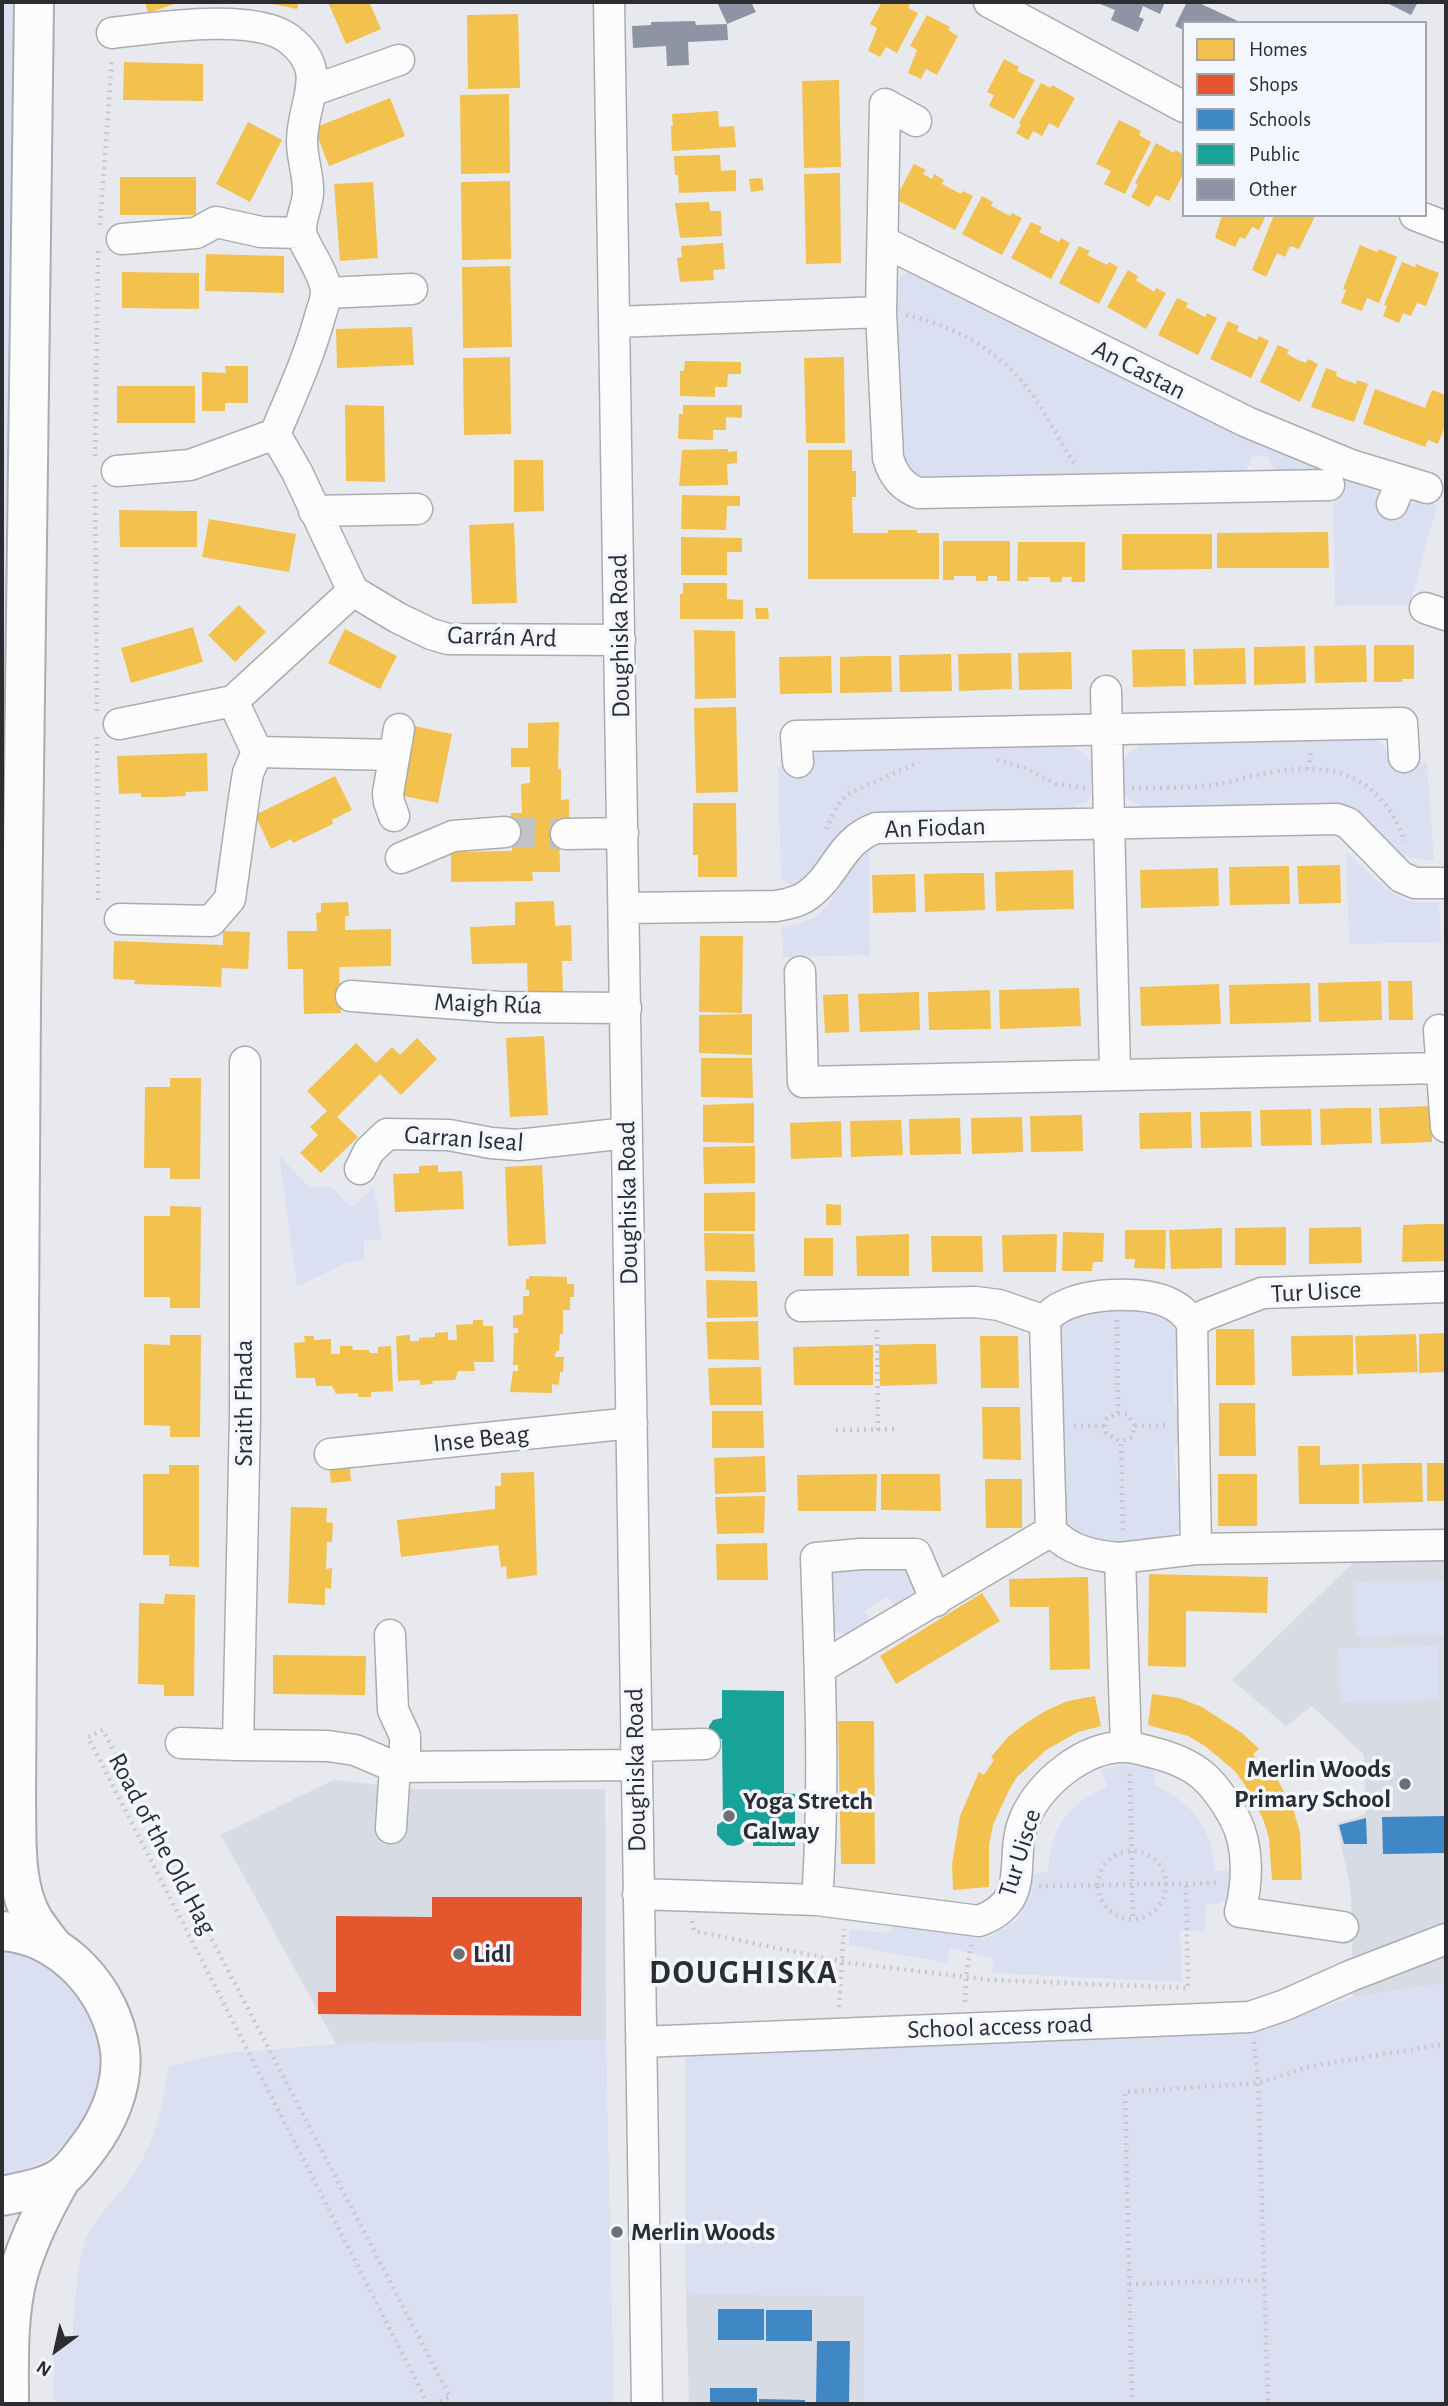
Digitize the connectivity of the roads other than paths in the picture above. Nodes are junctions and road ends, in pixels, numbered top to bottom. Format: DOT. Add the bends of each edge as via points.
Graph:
graph roads {
  1 [pos="34,2"];
  2 [pos="609,2"];
  3 [pos="989,2"];
  4 [pos="214,12"];
  5 [pos="112,33"];
  6 [pos="399,60"];
  7 [pos="311,92"];
  8 [pos="1182,106"];
  9 [pos="916,121"];
  10 [pos="1420,217"];
  11 [pos="1446,227"];
  12 [pos="301,233"];
  13 [pos="122,239"];
  14 [pos="884,242"];
  15 [pos="412,289"];
  16 [pos="326,293"];
  17 [pos="881,312"];
  18 [pos="615,322"];
  19 [pos="275,434"];
  20 [pos="117,471"];
  21 [pos="1329,485"];
  22 [pos="1407,491"];
  23 [pos="417,509"];
  24 [pos="314,511"];
  25 [pos="353,591"];
  26 [pos="620,640"];
  27 [pos="1106,691"];
  28 [pos="233,701"];
  29 [pos="119,724"];
  30 [pos="1108,729"];
  31 [pos="797,749"];
  32 [pos="257,752"];
  33 [pos="1404,757"];
  34 [pos="394,816"];
  35 [pos="1109,824"];
  36 [pos="505,832"];
  37 [pos="623,833"];
  38 [pos="566,834"];
  39 [pos="401,858"];
  40 [pos="1446,883"];
  41 [pos="624,908"];
  42 [pos="120,919"];
  43 [pos="800,972"];
  44 [pos="351,996"];
  45 [pos="626,1008"];
  46 [pos="1439,1030"];
  47 [pos="245,1062"];
  48 [pos="1441,1068"];
  49 [pos="1115,1074"];
  50 [pos="1446,1126"];
  51 [pos="628,1133"];
  52 [pos="360,1169"];
  53 [pos="1446,1287"];
  54 [pos="802,1306"];
  55 [pos="1045,1321"];
  56 [pos="1192,1323"];
  57 [pos="632,1423"];
  58 [pos="330,1454"];
  59 [pos="1051,1531"];
  60 [pos="1446,1545"];
  61 [pos="1127,1546"];
  62 [pos="1196,1549"];
  63 [pos="936,1601"];
  64 [pos="390,1635"];
  65 [pos="820,1668"];
  66 [pos="181,1743"];
  67 [pos="705,1744"];
  68 [pos="238,1745"];
  69 [pos="1128,1747"];
  70 [pos="636,1756"];
  71 [pos="400,1767"];
  72 [pos="391,1828"];
  73 [pos="638,1894"];
  74 [pos="817,1900"];
  75 [pos="1343,1927"];
  76 [pos="2,1931"];
  77 [pos="1446,1940"];
  78 [pos="54,1948"];
  79 [pos="641,2042"];
  80 [pos="62,2177"];
  81 [pos="2,2196"];
  82 [pos="9,2404"];
  83 [pos="647,2404"];
  1 -- 78 [label="main road" via="16,1800 22,1887 33,1919"];
  2 -- 18 [label="street, Doughiska Road"];
  3 -- 8 [label="street"];
  4 -- 5 [label="street"];
  4 -- 7 [label="street" via="287,37 304,52 312,68"];
  6 -- 7 [label="street"];
  7 -- 12 [label="street" via="301,144 308,194"];
  9 -- 14 [label="street" via="885,104"];
  10 -- 11 [label="street"];
  12 -- 13 [label="street" via="261,232 216,222 196,233"];
  12 -- 16 [label="street"];
  14 -- 17 [label="street"];
  14 -- 22 [label="street, An Castan" via="1247,422"];
  15 -- 16 [label="street"];
  16 -- 19 [label="street" via="310,351"];
  17 -- 18 [label="street"];
  17 -- 21 [label="street" via="888,458 893,472 910,490 1093,489 1259,474"];
  18 -- 26 [label="street, Doughiska Road"];
  19 -- 20 [label="street" via="190,465"];
  19 -- 24 [label="street"];
  23 -- 24 [label="street"];
  24 -- 25 [label="street"];
  25 -- 26 [label="street, Garrán Ard" via="398,618 447,639"];
  25 -- 28 [label="street"];
  26 -- 37 [label="street, Doughiska Road"];
  27 -- 30 [label="street"];
  28 -- 29 [label="street"];
  28 -- 32 [label="street"];
  30 -- 31 [label="street"];
  30 -- 33 [label="street" via="1402,723"];
  30 -- 35 [label="street"];
  32 -- 34 [label="street" via="396,742 388,802"];
  32 -- 42 [label="street" via="248,773 230,899 221,912 211,921"];
  35 -- 40 [label="street, An Fiodan" via="1337,819 1348,823 1401,877 1415,883"];
  35 -- 41 [label="street, An Fiodan" via="876,828 861,834 808,895 793,902"];
  35 -- 49 [label="street"];
  36 -- 39 [label="street" via="453,836"];
  37 -- 38 [label="street"];
  37 -- 41 [label="street, Doughiska Road"];
  41 -- 45 [label="street, Doughiska Road"];
  43 -- 49 [label="street" via="803,1082"];
  44 -- 45 [label="street, Maigh Rúa" via="500,1007"];
  45 -- 51 [label="street, Doughiska Road"];
  46 -- 48 [label="street"];
  47 -- 68 [label="street, Sraith Fhada"];
  48 -- 49 [label="street"];
  48 -- 50 [label="street"];
  51 -- 52 [label="street, Garran Iseal" via="518,1146 449,1135 387,1134 369,1151"];
  51 -- 57 [label="street, Doughiska Road"];
  53 -- 56 [label="street, Tur Uisce" via="1262,1293"];
  54 -- 55 [label="street" via="975,1302"];
  55 -- 56 [label="street" via="1050,1312 1083,1297 1149,1296 1181,1309"];
  55 -- 59 [label="street"];
  56 -- 62 [label="street"];
  57 -- 58 [label="street, Inse Beag"];
  57 -- 70 [label="street, Doughiska Road"];
  59 -- 61 [label="street" via="1062,1542 1099,1556"];
  59 -- 63 [label="street"];
  60 -- 62 [label="street"];
  61 -- 62 [label="street"];
  61 -- 69 [label="street"];
  63 -- 65 [label="street"];
  63 -- 65 [label="street" via="926,1554 817,1558"];
  64 -- 71 [label="street" via="393,1710 405,1736"];
  65 -- 74 [label="street"];
  66 -- 68 [label="street"];
  67 -- 70 [label="street"];
  68 -- 71 [label="street" via="328,1746 355,1750"];
  69 -- 74 [label="street, Tur Uisce" via="1101,1750 1081,1760 1037,1797 1024,1819 1015,1886 1005,1907 994,1915 975,1920"];
  69 -- 75 [label="street, Tur Uisce" via="1175,1758 1219,1791 1244,1836 1240,1912"];
  70 -- 71 [label="street"];
  70 -- 73 [label="street, Doughiska Road"];
  71 -- 72 [label="street"];
  73 -- 74 [label="street, Tur Uisce"];
  73 -- 79 [label="street, Doughiska Road"];
  76 -- 78 [label="main road" via="27,1935"];
  77 -- 79 [label="street, School access road" via="1250,2017"];
  78 -- 80 [label="main road" via="94,1984 111,2016 120,2051 115,2098 108,2116 93,2142"];
  79 -- 83 [label="street, Doughiska Road"];
  80 -- 81 [label="main road"];
  80 -- 82 [label="main road" via="40,2216 17,2276"];
}
